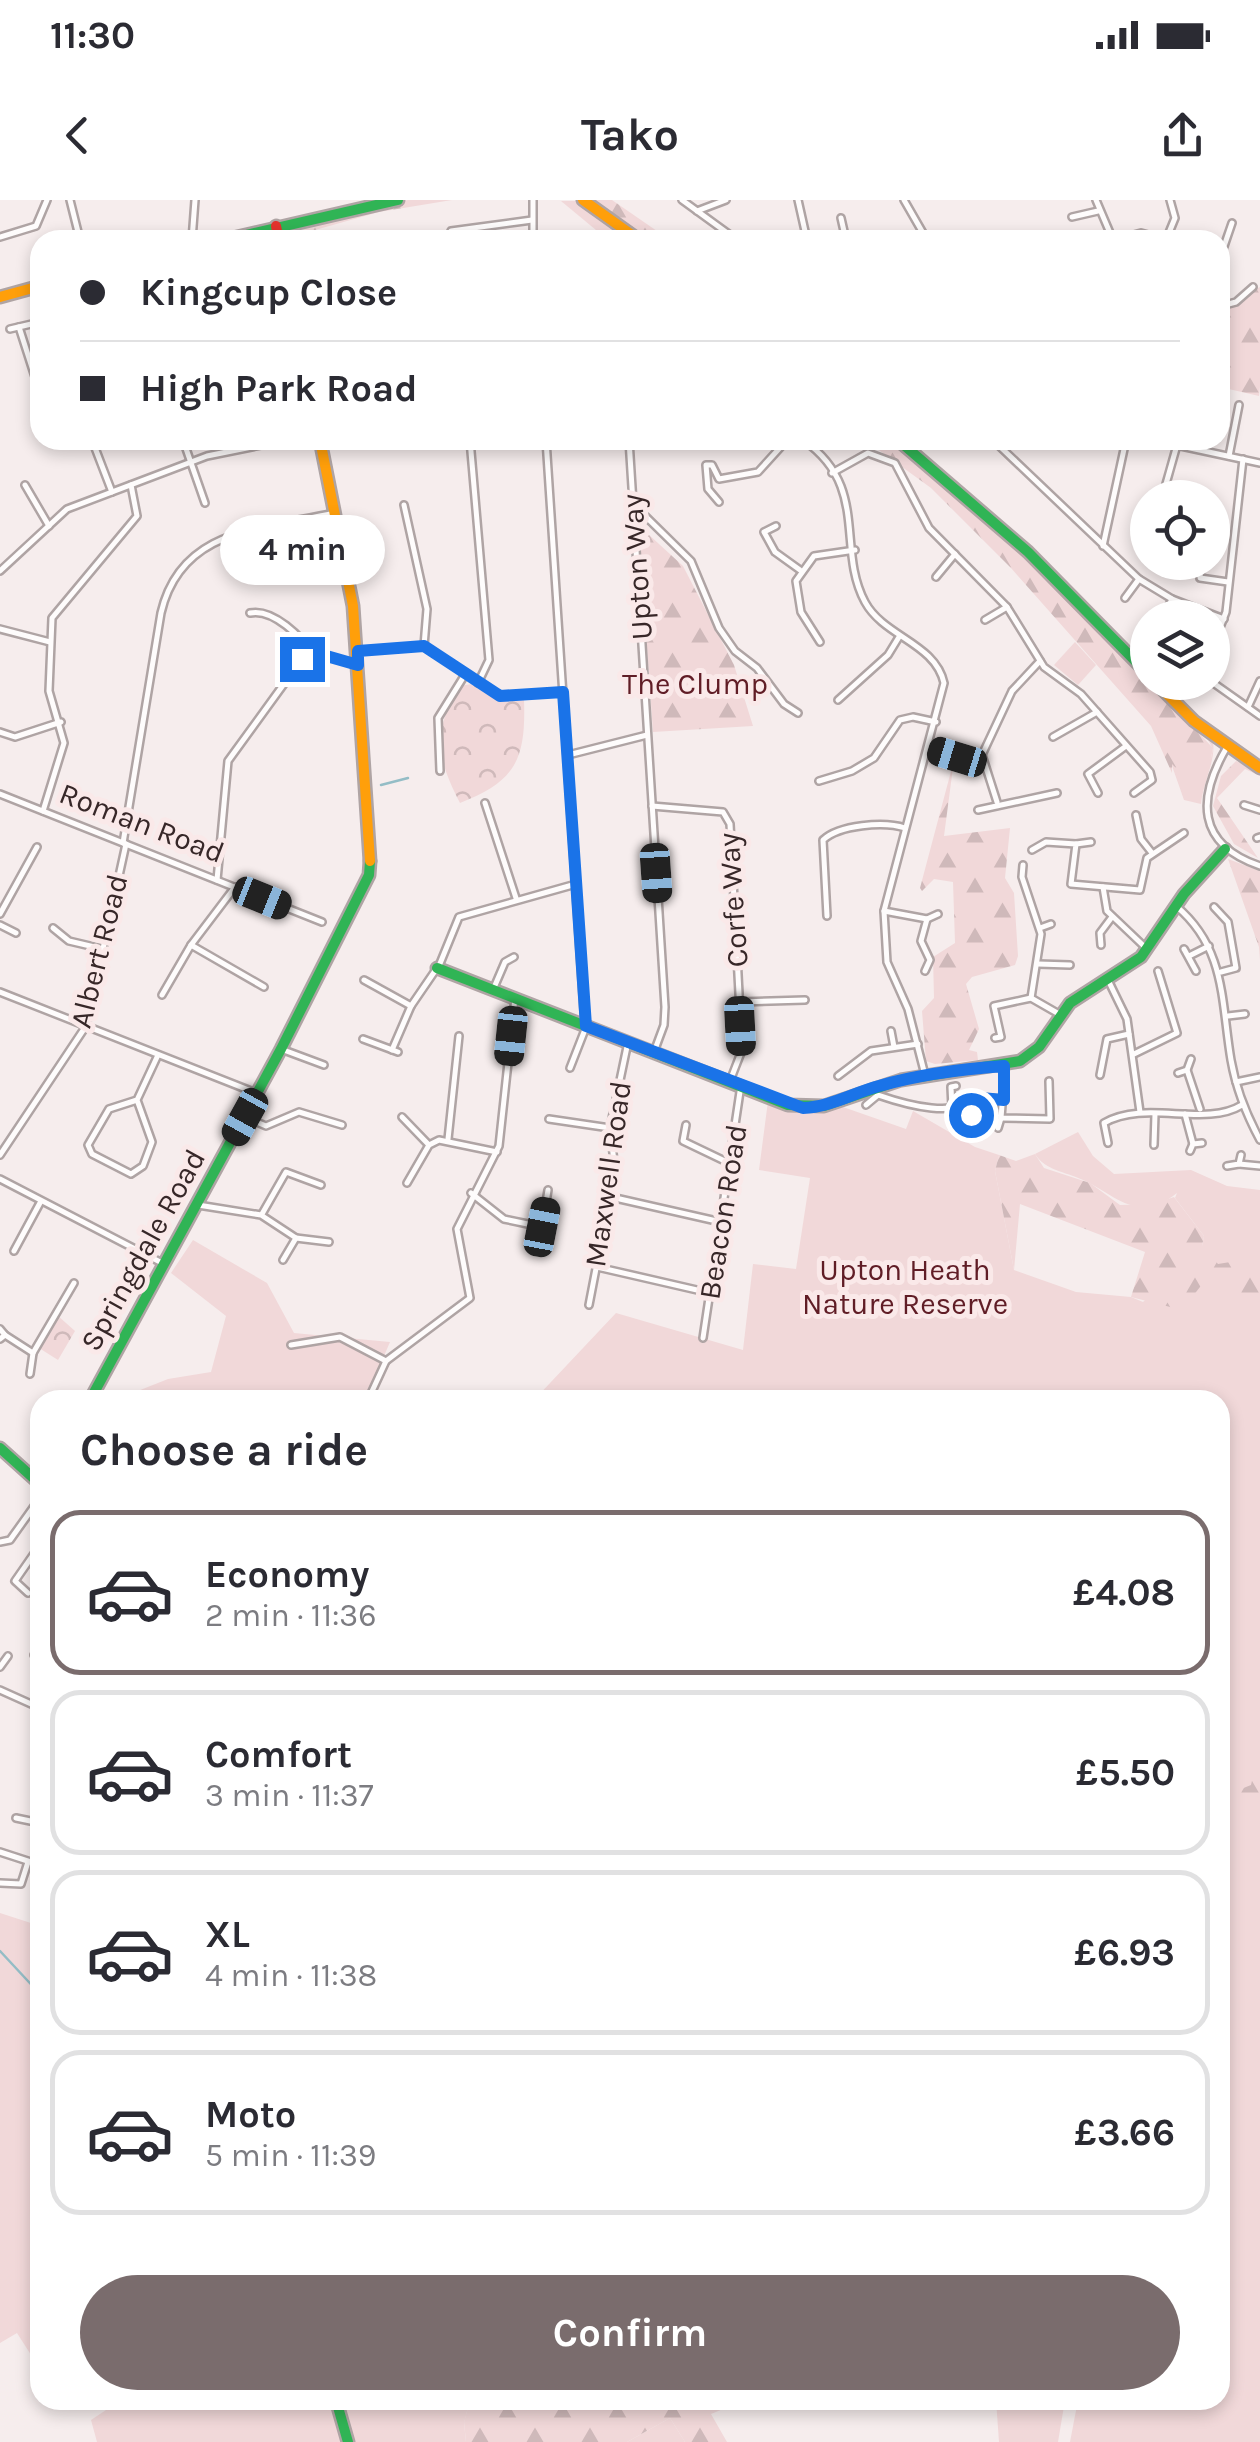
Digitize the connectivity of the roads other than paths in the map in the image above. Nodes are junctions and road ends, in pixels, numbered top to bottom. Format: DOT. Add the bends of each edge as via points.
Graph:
graph roads {
  1 [pos="48,200"];
  2 [pos="70,200"];
  3 [pos="194,200"];
  4 [pos="584,200"];
  5 [pos="682,200"];
  6 [pos="726,200"];
  7 [pos="798,200"];
  8 [pos="904,200"];
  9 [pos="1096,200"];
  10 [pos="1170,200"];
  11 [pos="392,201"];
  12 [pos="533,201"];
  13 [pos="697,211"];
  14 [pos="1098,212"];
  15 [pos="1072,217"];
  16 [pos="840,218"];
  17 [pos="532,220"];
  18 [pos="276,226"];
  19 [pos="1233,228"];
  20 [pos="78,230"];
  21 [pos="192,230"];
  22 [pos="261,230"];
  23 [pos="277,230"];
  24 [pos="457,230"];
  25 [pos="533,230"];
  26 [pos="625,230"];
  27 [pos="723,230"];
  28 [pos="805,230"];
  29 [pos="843,230"];
  30 [pos="921,230"];
  31 [pos="1108,230"];
  32 [pos="1171,230"];
  33 [pos="1230,235"];
  34 [pos="0,237"];
  35 [pos="1243,281"];
  36 [pos="30,289"];
  37 [pos="0,297"];
  38 [pos="1230,303"];
  39 [pos="30,324"];
  40 [pos="19,327"];
  41 [pos="10,330"];
  42 [pos="30,361"];
  43 [pos="1239,405"];
  44 [pos="1230,449"];
  45 [pos="96,450"];
  46 [pos="187,450"];
  47 [pos="237,450"];
  48 [pos="322,450"];
  49 [pos="471,450"];
  50 [pos="547,450"];
  51 [pos="629,450"];
  52 [pos="778,450"];
  53 [pos="811,450"];
  54 [pos="911,450"];
  55 [pos="1003,450"];
  56 [pos="1124,450"];
  57 [pos="1176,450"];
  58 [pos="1201,450"];
  59 [pos="1230,450"];
  60 [pos="1229,456"];
  61 [pos="1242,459"];
  62 [pos="1260,463"];
  63 [pos="193,465"];
  64 [pos="832,472"];
  65 [pos="719,478"];
  66 [pos="1167,480"];
  67 [pos="26,485"];
  68 [pos="130,485"];
  69 [pos="112,492"];
  70 [pos="714,495"];
  71 [pos="719,502"];
  72 [pos="205,503"];
  73 [pos="632,504"];
  74 [pos="404,505"];
  75 [pos="335,513"];
  76 [pos="291,523"];
  77 [pos="649,524"];
  78 [pos="50,526"];
  79 [pos="634,526"];
  80 [pos="776,526"];
  81 [pos="1103,546"];
  82 [pos="854,550"];
  83 [pos="296,551"];
  84 [pos="955,554"];
  85 [pos="800,570"];
  86 [pos="1130,570"];
  87 [pos="0,571"];
  88 [pos="936,577"];
  89 [pos="1139,580"];
  90 [pos="1142,580"];
  91 [pos="1214,580"];
  92 [pos="1228,582"];
  93 [pos="1125,598"];
  94 [pos="1172,599"];
  95 [pos="1226,600"];
  96 [pos="1006,607"];
  97 [pos="250,613"];
  98 [pos="985,620"];
  99 [pos="0,629"];
  100 [pos="899,637"];
  101 [pos="50,642"];
  102 [pos="820,642"];
  103 [pos="424,646"];
  104 [pos="358,651"];
  105 [pos="1130,654"];
  106 [pos="314,656"];
  107 [pos="1040,661"];
  108 [pos="358,665"];
  109 [pos="466,674"];
  110 [pos="1260,680"];
  111 [pos="478,683"];
  112 [pos="563,692"];
  113 [pos="1230,694"];
  114 [pos="1175,700"];
  115 [pos="838,701"];
  116 [pos="1248,707"];
  117 [pos="1097,712"];
  118 [pos="798,713"];
  119 [pos="1260,716"];
  120 [pos="61,722"];
  121 [pos="936,722"];
  122 [pos="0,732"];
  123 [pos="648,735"];
  124 [pos="1052,737"];
  125 [pos="1126,746"];
  126 [pos="1228,747"];
  127 [pos="930,748"];
  128 [pos="982,754"];
  129 [pos="568,755"];
  130 [pos="1260,768"];
  131 [pos="440,771"];
  132 [pos="820,781"];
  133 [pos="1056,793"];
  134 [pos="1098,793"];
  135 [pos="1134,793"];
  136 [pos="0,794"];
  137 [pos="485,802"];
  138 [pos="997,802"];
  139 [pos="1244,805"];
  140 [pos="652,806"];
  141 [pos="978,810"];
  142 [pos="1260,810"];
  143 [pos="43,811"];
  144 [pos="1136,815"];
  145 [pos="1128,826"];
  146 [pos="1138,826"];
  147 [pos="905,828"];
  148 [pos="1184,833"];
  149 [pos="1034,836"];
  150 [pos="1174,841"];
  151 [pos="1091,842"];
  152 [pos="124,844"];
  153 [pos="1076,844"];
  154 [pos="37,847"];
  155 [pos="1179,849"];
  156 [pos="1223,851"];
  157 [pos="1152,854"];
  158 [pos="1260,866"];
  159 [pos="1012,870"];
  160 [pos="217,880"];
  161 [pos="576,884"];
  162 [pos="235,887"];
  163 [pos="1103,888"];
  164 [pos="516,898"];
  165 [pos="1176,906"];
  166 [pos="1214,906"];
  167 [pos="884,912"];
  168 [pos="0,914"];
  169 [pos="938,914"];
  170 [pos="827,916"];
  171 [pos="1112,916"];
  172 [pos="926,919"];
  173 [pos="322,922"];
  174 [pos="1051,924"];
  175 [pos="0,925"];
  176 [pos="53,928"];
  177 [pos="1040,928"];
  178 [pos="16,933"];
  179 [pos="1102,944"];
  180 [pos="191,945"];
  181 [pos="1209,946"];
  182 [pos="103,948"];
  183 [pos="1184,949"];
  184 [pos="1148,950"];
  185 [pos="1189,956"];
  186 [pos="514,957"];
  187 [pos="1038,964"];
  188 [pos="1070,965"];
  189 [pos="438,967"];
  190 [pos="1196,970"];
  191 [pos="925,971"];
  192 [pos="1158,971"];
  193 [pos="1220,972"];
  194 [pos="1172,978"];
  195 [pos="364,980"];
  196 [pos="1108,980"];
  197 [pos="1163,981"];
  198 [pos="264,987"];
  199 [pos="494,990"];
  200 [pos="0,992"];
  201 [pos="162,995"];
  202 [pos="515,998"];
  203 [pos="992,998"];
  204 [pos="1031,998"];
  205 [pos="805,1000"];
  206 [pos="740,1002"];
  207 [pos="412,1006"];
  208 [pos="994,1006"];
  209 [pos="1059,1014"];
  210 [pos="1228,1016"];
  211 [pos="1242,1024"];
  212 [pos="86,1026"];
  213 [pos="586,1027"];
  214 [pos="891,1031"];
  215 [pos="1129,1034"];
  216 [pos="458,1036"];
  217 [pos="1001,1037"];
  218 [pos="363,1039"];
  219 [pos="628,1042"];
  220 [pos="918,1044"];
  221 [pos="894,1047"];
  222 [pos="280,1049"];
  223 [pos="654,1052"];
  224 [pos="1134,1054"];
  225 [pos="158,1055"];
  226 [pos="1191,1058"];
  227 [pos="838,1063"];
  228 [pos="324,1065"];
  229 [pos="1104,1065"];
  230 [pos="1112,1065"];
  231 [pos="1004,1066"];
  232 [pos="570,1068"];
  233 [pos="1187,1070"];
  234 [pos="1178,1073"];
  235 [pos="925,1075"];
  236 [pos="1100,1075"];
  237 [pos="1260,1076"];
  238 [pos="1048,1081"];
  239 [pos="1236,1082"];
  240 [pos="736,1083"];
  241 [pos="956,1086"];
  242 [pos="1061,1090"];
  243 [pos="1050,1091"];
  244 [pos="256,1093"];
  245 [pos="908,1094"];
  246 [pos="137,1100"];
  247 [pos="1004,1100"];
  248 [pos="905,1103"];
  249 [pos="866,1105"];
  250 [pos="972,1106"];
  251 [pos="1242,1106"];
  252 [pos="952,1109"];
  253 [pos="1200,1111"];
  254 [pos="1140,1112"];
  255 [pos="1155,1114"];
  256 [pos="1185,1114"];
  257 [pos="245,1117"];
  258 [pos="402,1117"];
  259 [pos="1001,1118"];
  260 [pos="549,1119"];
  261 [pos="686,1125"];
  262 [pos="342,1126"];
  263 [pos="610,1128"];
  264 [pos="998,1128"];
  265 [pos="971,1131"];
  266 [pos="448,1140"];
  267 [pos="1260,1140"];
  268 [pos="1108,1143"];
  269 [pos="1202,1143"];
  270 [pos="429,1144"];
  271 [pos="1153,1147"];
  272 [pos="497,1152"];
  273 [pos="0,1155"];
  274 [pos="1241,1155"];
  275 [pos="731,1164"];
  276 [pos="1240,1164"];
  277 [pos="1227,1166"];
  278 [pos="1260,1166"];
  279 [pos="0,1179"];
  280 [pos="407,1183"];
  281 [pos="321,1185"];
  282 [pos="548,1190"];
  283 [pos="472,1193"];
  284 [pos="610,1197"];
  285 [pos="42,1200"];
  286 [pos="197,1204"];
  287 [pos="261,1216"];
  288 [pos="721,1222"];
  289 [pos="542,1227"];
  290 [pos="296,1238"];
  291 [pos="540,1240"];
  292 [pos="329,1242"];
  293 [pos="14,1251"];
  294 [pos="284,1260"];
  295 [pos="164,1264"];
  296 [pos="597,1267"];
  297 [pos="74,1282"];
  298 [pos="710,1294"];
  299 [pos="589,1305"];
  300 [pos="2,1334"];
  301 [pos="704,1338"];
  302 [pos="292,1345"];
  303 [pos="33,1354"];
  304 [pos="386,1361"];
  305 [pos="30,1374"];
  306 [pos="95,1390"];
  307 [pos="373,1390"];
  308 [pos="0,1448"];
  309 [pos="30,1475"];
  310 [pos="30,1512"];
  311 [pos="0,1542"];
  312 [pos="30,1559"];
  313 [pos="28,1593"];
  314 [pos="8,1656"];
  315 [pos="0,1667"];
  316 [pos="0,1690"];
  317 [pos="30,1704"];
  318 [pos="16,1818"];
  319 [pos="30,1820"];
  320 [pos="0,1852"];
  321 [pos="28,1862"];
  322 [pos="0,1883"];
  323 [pos="339,2410"];
  324 [pos="348,2442"];
  1 -- 34 [label="street" via="36,226"];
  2 -- 20 [label="street"];
  3 -- 21 [label="street"];
  4 -- 26 [label="street"];
  5 -- 13 [label="street"];
  6 -- 13 [label="street"];
  7 -- 28 [label="street"];
  8 -- 30 [label="street"];
  9 -- 14 [label="street"];
  10 -- 32 [label="street"];
  11 -- 18 [label="street"];
  12 -- 17 [label="street"];
  13 -- 27 [label="street"];
  14 -- 15 [label="street"];
  14 -- 31 [label="street"];
  16 -- 29 [label="street"];
  17 -- 24 [label="street"];
  17 -- 25 [label="street"];
  18 -- 22 [label="street"];
  18 -- 23 [label="street"];
  19 -- 33 [label="street"];
  35 -- 38 [label="street" via="1252,288"];
  36 -- 37 [label="street"];
  39 -- 40 [label="street"];
  40 -- 41 [label="street"];
  40 -- 42 [label="street"];
  43 -- 44 [label="street"];
  45 -- 69 [label="street"];
  46 -- 63 [label="street"];
  47 -- 63 [label="street"];
  48 -- 75 [label="street, Springdale Road"];
  49 -- 111 [label="street" via="489,660"];
  50 -- 112 [label="street"];
  51 -- 73 [label="street, Upton Way"];
  52 -- 65 [label="street" via="758,472"];
  53 -- 64 [label="street"];
  54 -- 105 [label="street" via="970,496"];
  55 -- 81 [label="street"];
  56 -- 81 [label="street"];
  57 -- 66 [label="street"];
  58 -- 60 [label="street"];
  59 -- 60 [label="street"];
  60 -- 61 [label="street"];
  61 -- 62 [label="street"];
  61 -- 92 [label="street"];
  63 -- 68 [label="street"];
  63 -- 72 [label="street"];
  64 -- 82 [label="street" via="847,502"];
  64 -- 84 [label="street" via="868,453 895,463 928,528"];
  65 -- 70 [label="street"];
  65 -- 70 [label="street" via="706,465"];
  67 -- 78 [label="street"];
  68 -- 69 [label="street"];
  68 -- 101 [label="street" via="138,516 56,609"];
  69 -- 78 [label="street" via="67,509"];
  70 -- 71 [label="street"];
  73 -- 77 [label="street"];
  73 -- 79 [label="street, Upton Way"];
  74 -- 103 [label="street" via="427,609"];
  75 -- 76 [label="street, Albert Road"];
  75 -- 104 [label="street, Springdale Road"];
  76 -- 83 [label="street"];
  76 -- 152 [label="street, Albert Road" via="206,546 172,579"];
  77 -- 79 [label="street"];
  77 -- 118 [label="street" via="690,562 735,651"];
  78 -- 87 [label="street"];
  79 -- 123 [label="street, Upton Way"];
  80 -- 85 [label="street" via="764,532 769,544"];
  81 -- 86 [label="street"];
  82 -- 85 [label="street" via="814,556"];
  82 -- 100 [label="street" via="866,604"];
  84 -- 88 [label="street"];
  84 -- 96 [label="street"];
  85 -- 102 [label="street" via="796,597"];
  89 -- 93 [label="street"];
  90 -- 94 [label="street"];
  91 -- 92 [label="street"];
  92 -- 95 [label="street"];
  96 -- 98 [label="street"];
  96 -- 107 [label="street"];
  97 -- 106 [label="street" via="300,636"];
  99 -- 101 [label="street"];
  100 -- 115 [label="street"];
  100 -- 121 [label="street" via="930,657 942,674"];
  101 -- 120 [label="street" via="50,691"];
  103 -- 104 [label="street"];
  103 -- 109 [label="street"];
  104 -- 108 [label="street, Springdale Road"];
  106 -- 108 [label="street"];
  106 -- 160 [label="street" via="294,665 228,760"];
  107 -- 117 [label="street"];
  107 -- 128 [label="street" via="1012,691"];
  108 -- 222 [label="street, Springdale Road" via="369,875"];
  109 -- 111 [label="street"];
  109 -- 131 [label="street" via="438,718"];
  110 -- 116 [label="street"];
  111 -- 112 [label="street" via="500,696"];
  112 -- 129 [label="street"];
  113 -- 116 [label="street"];
  114 -- 126 [label="street"];
  116 -- 119 [label="street"];
  117 -- 124 [label="street"];
  117 -- 125 [label="street"];
  120 -- 122 [label="street" via="16,737"];
  120 -- 143 [label="street" via="64,748"];
  121 -- 127 [label="street"];
  121 -- 132 [label="street" via="900,720 874,758"];
  123 -- 129 [label="street"];
  123 -- 140 [label="street, Upton Way"];
  125 -- 134 [label="street" via="1088,774"];
  125 -- 135 [label="street" via="1152,780"];
  126 -- 130 [label="street"];
  126 -- 156 [label="street" via="1206,797"];
  127 -- 128 [label="street" via="964,758"];
  127 -- 147 [label="street"];
  128 -- 138 [label="street"];
  129 -- 161 [label="street"];
  133 -- 138 [label="street"];
  136 -- 143 [label="street, Roman Road"];
  137 -- 164 [label="street"];
  138 -- 141 [label="street"];
  139 -- 142 [label="street"];
  140 -- 206 [label="street, Corfe Way" via="727,815"];
  140 -- 223 [label="street, Upton Way" via="665,1007"];
  143 -- 152 [label="street, Roman Road"];
  144 -- 146 [label="street"];
  145 -- 146 [label="street"];
  146 -- 157 [label="street"];
  147 -- 167 [label="street"];
  147 -- 170 [label="street" via="886,824 834,832 823,840"];
  148 -- 150 [label="street"];
  149 -- 153 [label="street" via="1036,847"];
  150 -- 155 [label="street"];
  150 -- 157 [label="street"];
  151 -- 153 [label="street"];
  152 -- 160 [label="street, Roman Road"];
  152 -- 182 [label="street, Albert Road"];
  153 -- 163 [label="street" via="1068,884"];
  154 -- 168 [label="street"];
  156 -- 158 [label="street"];
  156 -- 165 [label="street"];
  157 -- 163 [label="street" via="1144,864 1142,891"];
  159 -- 177 [label="street" via="1022,868"];
  160 -- 162 [label="street, Roman Road"];
  161 -- 164 [label="street"];
  161 -- 213 [label="street"];
  162 -- 173 [label="street, Roman Road"];
  162 -- 180 [label="street"];
  163 -- 171 [label="street"];
  164 -- 189 [label="street" via="459,917"];
  165 -- 181 [label="street"];
  165 -- 184 [label="street"];
  166 -- 193 [label="street" via="1228,922 1236,971"];
  167 -- 172 [label="street"];
  167 -- 220 [label="street" via="886,962"];
  169 -- 172 [label="street"];
  171 -- 179 [label="street" via="1096,934"];
  171 -- 184 [label="street"];
  172 -- 191 [label="street"];
  174 -- 177 [label="street"];
  175 -- 178 [label="street"];
  176 -- 182 [label="street" via="69,941"];
  177 -- 187 [label="street"];
  180 -- 198 [label="street"];
  180 -- 201 [label="street"];
  181 -- 185 [label="street"];
  181 -- 193 [label="street"];
  182 -- 212 [label="street, Albert Road"];
  183 -- 185 [label="street"];
  184 -- 196 [label="street"];
  185 -- 190 [label="street"];
  186 -- 199 [label="street" via="505,962"];
  187 -- 188 [label="street"];
  187 -- 204 [label="street"];
  189 -- 199 [label="street"];
  189 -- 207 [label="street"];
  192 -- 197 [label="street"];
  193 -- 210 [label="street"];
  194 -- 197 [label="street"];
  195 -- 207 [label="street"];
  196 -- 209 [label="street"];
  196 -- 215 [label="street"];
  197 -- 224 [label="street" via="1179,1034"];
  199 -- 202 [label="street"];
  200 -- 212 [label="street"];
  202 -- 213 [label="street"];
  202 -- 272 [label="street"];
  203 -- 208 [label="street"];
  204 -- 208 [label="street"];
  204 -- 209 [label="street"];
  205 -- 206 [label="street, Corfe Way"];
  206 -- 240 [label="street, Corfe Way"];
  207 -- 218 [label="street" via="396,1051"];
  208 -- 217 [label="street"];
  209 -- 231 [label="street" via="1039,1048"];
  210 -- 211 [label="street" via="1243,1014"];
  210 -- 239 [label="street"];
  212 -- 225 [label="street"];
  212 -- 273 [label="street, Albert Road"];
  213 -- 219 [label="street"];
  213 -- 232 [label="street"];
  214 -- 221 [label="street"];
  215 -- 224 [label="street"];
  215 -- 229 [label="street" via="1106,1036"];
  216 -- 266 [label="street"];
  219 -- 223 [label="street"];
  219 -- 263 [label="street, Maxwell Road"];
  220 -- 221 [label="street"];
  220 -- 235 [label="street"];
  221 -- 227 [label="street" via="871,1050 840,1073"];
  222 -- 228 [label="street"];
  222 -- 244 [label="street, Springdale Road"];
  223 -- 240 [label="street"];
  224 -- 254 [label="street"];
  225 -- 244 [label="street"];
  225 -- 246 [label="street"];
  226 -- 233 [label="street"];
  229 -- 230 [label="street"];
  229 -- 236 [label="street"];
  231 -- 235 [label="street"];
  231 -- 247 [label="street"];
  233 -- 234 [label="street"];
  233 -- 253 [label="street"];
  235 -- 240 [label="street" via="806,1108"];
  237 -- 239 [label="street"];
  238 -- 243 [label="street"];
  239 -- 251 [label="street"];
  240 -- 275 [label="street, Beacon Road"];
  241 -- 252 [label="street" via="950,1087"];
  242 -- 243 [label="street"];
  243 -- 259 [label="street" via="1050,1119"];
  244 -- 257 [label="street, Springdale Road"];
  245 -- 248 [label="street"];
  246 -- 246 [label="street" via="109,1110 88,1145 92,1154 131,1174 143,1166 152,1142"];
  247 -- 250 [label="street" via="982,1097"];
  247 -- 259 [label="street"];
  248 -- 249 [label="street" via="878,1095"];
  248 -- 252 [label="street"];
  250 -- 252 [label="street"];
  250 -- 265 [label="street"];
  251 -- 253 [label="street" via="1221,1115"];
  251 -- 267 [label="street"];
  253 -- 256 [label="street"];
  254 -- 255 [label="street"];
  254 -- 268 [label="street" via="1101,1122"];
  255 -- 256 [label="street"];
  255 -- 271 [label="street"];
  256 -- 269 [label="street" via="1192,1148"];
  257 -- 262 [label="street" via="266,1126 299,1112"];
  257 -- 286 [label="street, Springdale Road"];
  258 -- 270 [label="street"];
  259 -- 264 [label="street"];
  260 -- 263 [label="street"];
  261 -- 275 [label="street" via="683,1142"];
  263 -- 284 [label="street, Maxwell Road"];
  266 -- 270 [label="street"];
  266 -- 272 [label="street"];
  270 -- 280 [label="street"];
  272 -- 283 [label="street"];
  274 -- 276 [label="street"];
  275 -- 288 [label="street, Beacon Road"];
  276 -- 277 [label="street"];
  276 -- 278 [label="street"];
  279 -- 285 [label="street"];
  281 -- 287 [label="street" via="286,1172"];
  282 -- 289 [label="street"];
  283 -- 289 [label="street" via="504,1220"];
  283 -- 304 [label="street" via="457,1229 470,1298"];
  284 -- 288 [label="street"];
  284 -- 296 [label="street, Maxwell Road"];
  285 -- 293 [label="street"];
  285 -- 295 [label="street"];
  286 -- 287 [label="street"];
  286 -- 295 [label="street, Springdale Road"];
  287 -- 290 [label="street"];
  288 -- 298 [label="street, Beacon Road"];
  289 -- 291 [label="street"];
  290 -- 292 [label="street"];
  290 -- 294 [label="street"];
  295 -- 306 [label="street, Springdale Road"];
  296 -- 298 [label="street"];
  296 -- 299 [label="street, Maxwell Road"];
  297 -- 303 [label="street"];
  298 -- 301 [label="street, Beacon Road"];
  300 -- 303 [label="street"];
  302 -- 304 [label="street" via="340,1337"];
  303 -- 305 [label="street"];
  304 -- 307 [label="street"];
  308 -- 309 [label="street"];
  310 -- 311 [label="street" via="10,1540"];
  312 -- 313 [label="street" via="14,1581"];
  314 -- 315 [label="street"];
  316 -- 317 [label="street"];
  318 -- 319 [label="street"];
  320 -- 321 [label="street"];
  321 -- 322 [label="street" via="20,1884"];
  323 -- 324 [label="street"];
}
